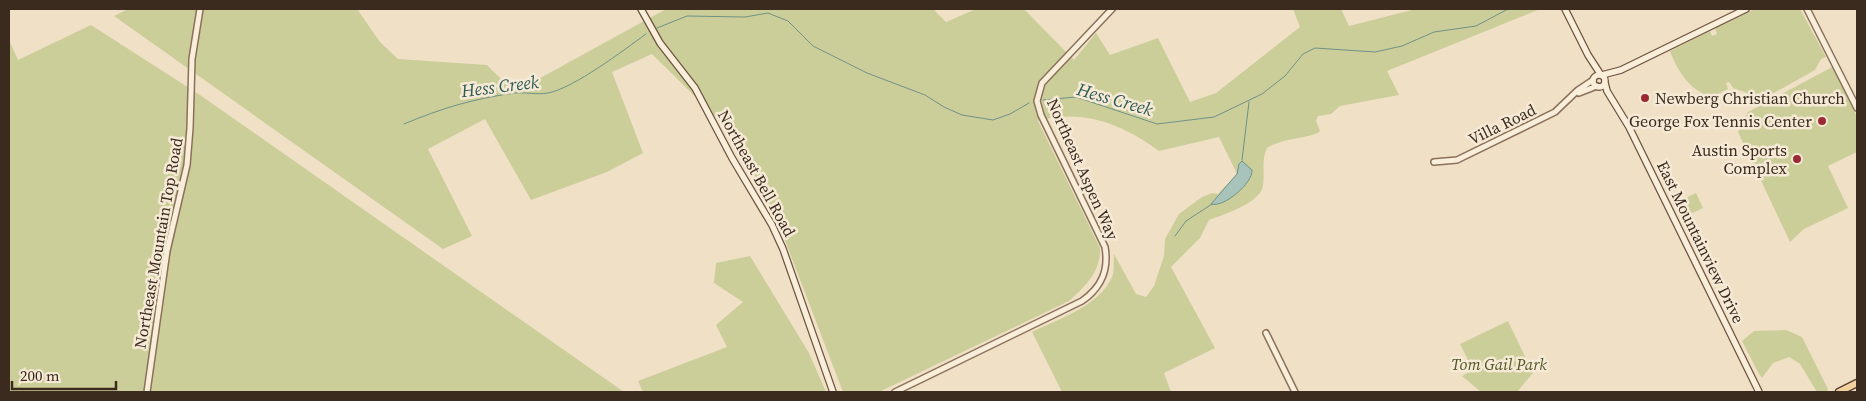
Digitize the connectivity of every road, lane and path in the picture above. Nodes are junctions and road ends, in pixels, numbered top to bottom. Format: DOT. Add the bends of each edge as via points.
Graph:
graph roads {
  1 [pos="200,9"];
  2 [pos="642,9"];
  3 [pos="1112,9"];
  4 [pos="1565,9"];
  5 [pos="1746,9"];
  6 [pos="1808,9"];
  7 [pos="1588,55"];
  8 [pos="1594,79"];
  9 [pos="1603,79"];
  10 [pos="1598,86"];
  11 [pos="1576,94"];
  12 [pos="1615,105"];
  13 [pos="1857,108"];
  14 [pos="1434,162"];
  15 [pos="1266,333"];
  16 [pos="1857,384"];
  17 [pos="147,392"];
  18 [pos="832,392"];
  19 [pos="895,392"];
  20 [pos="1295,392"];
  21 [pos="1760,392"];
  22 [pos="1839,392"];
  1 -- 17 [label="street, Northeast Mountain Top Road" via="192,59 187,165 167,251"];
  2 -- 18 [label="main road, Northeast Bell Road" via="660,43 695,88 772,225"];
  3 -- 19 [label="street, Northeast Aspen Way" via="1042,83 1037,101 1105,247 1106,268 1100,284 1082,300"];
  4 -- 7 [label="main road, East Mountainview Drive"];
  5 -- 9 [label="main road"];
  6 -- 13 [label="street"];
  7 -- 8 [label="main road, East Mountainview Drive"];
  7 -- 9 [label="main road, East Mountainview Drive"];
  8 -- 9 [label="main road"];
  8 -- 10 [label="main road, East Mountainview Drive"];
  8 -- 11 [label="street, Villa Road"];
  9 -- 10 [label="main road"];
  9 -- 12 [label="main road, East Mountainview Drive"];
  10 -- 11 [label="street, Villa Road"];
  10 -- 12 [label="main road, East Mountainview Drive"];
  11 -- 14 [label="street, Villa Road" via="1556,112 1457,160"];
  12 -- 21 [label="main road, East Mountainview Drive" via="1629,127"];
  15 -- 20 [label="street"];
  16 -- 22 [label="main road"];
}
